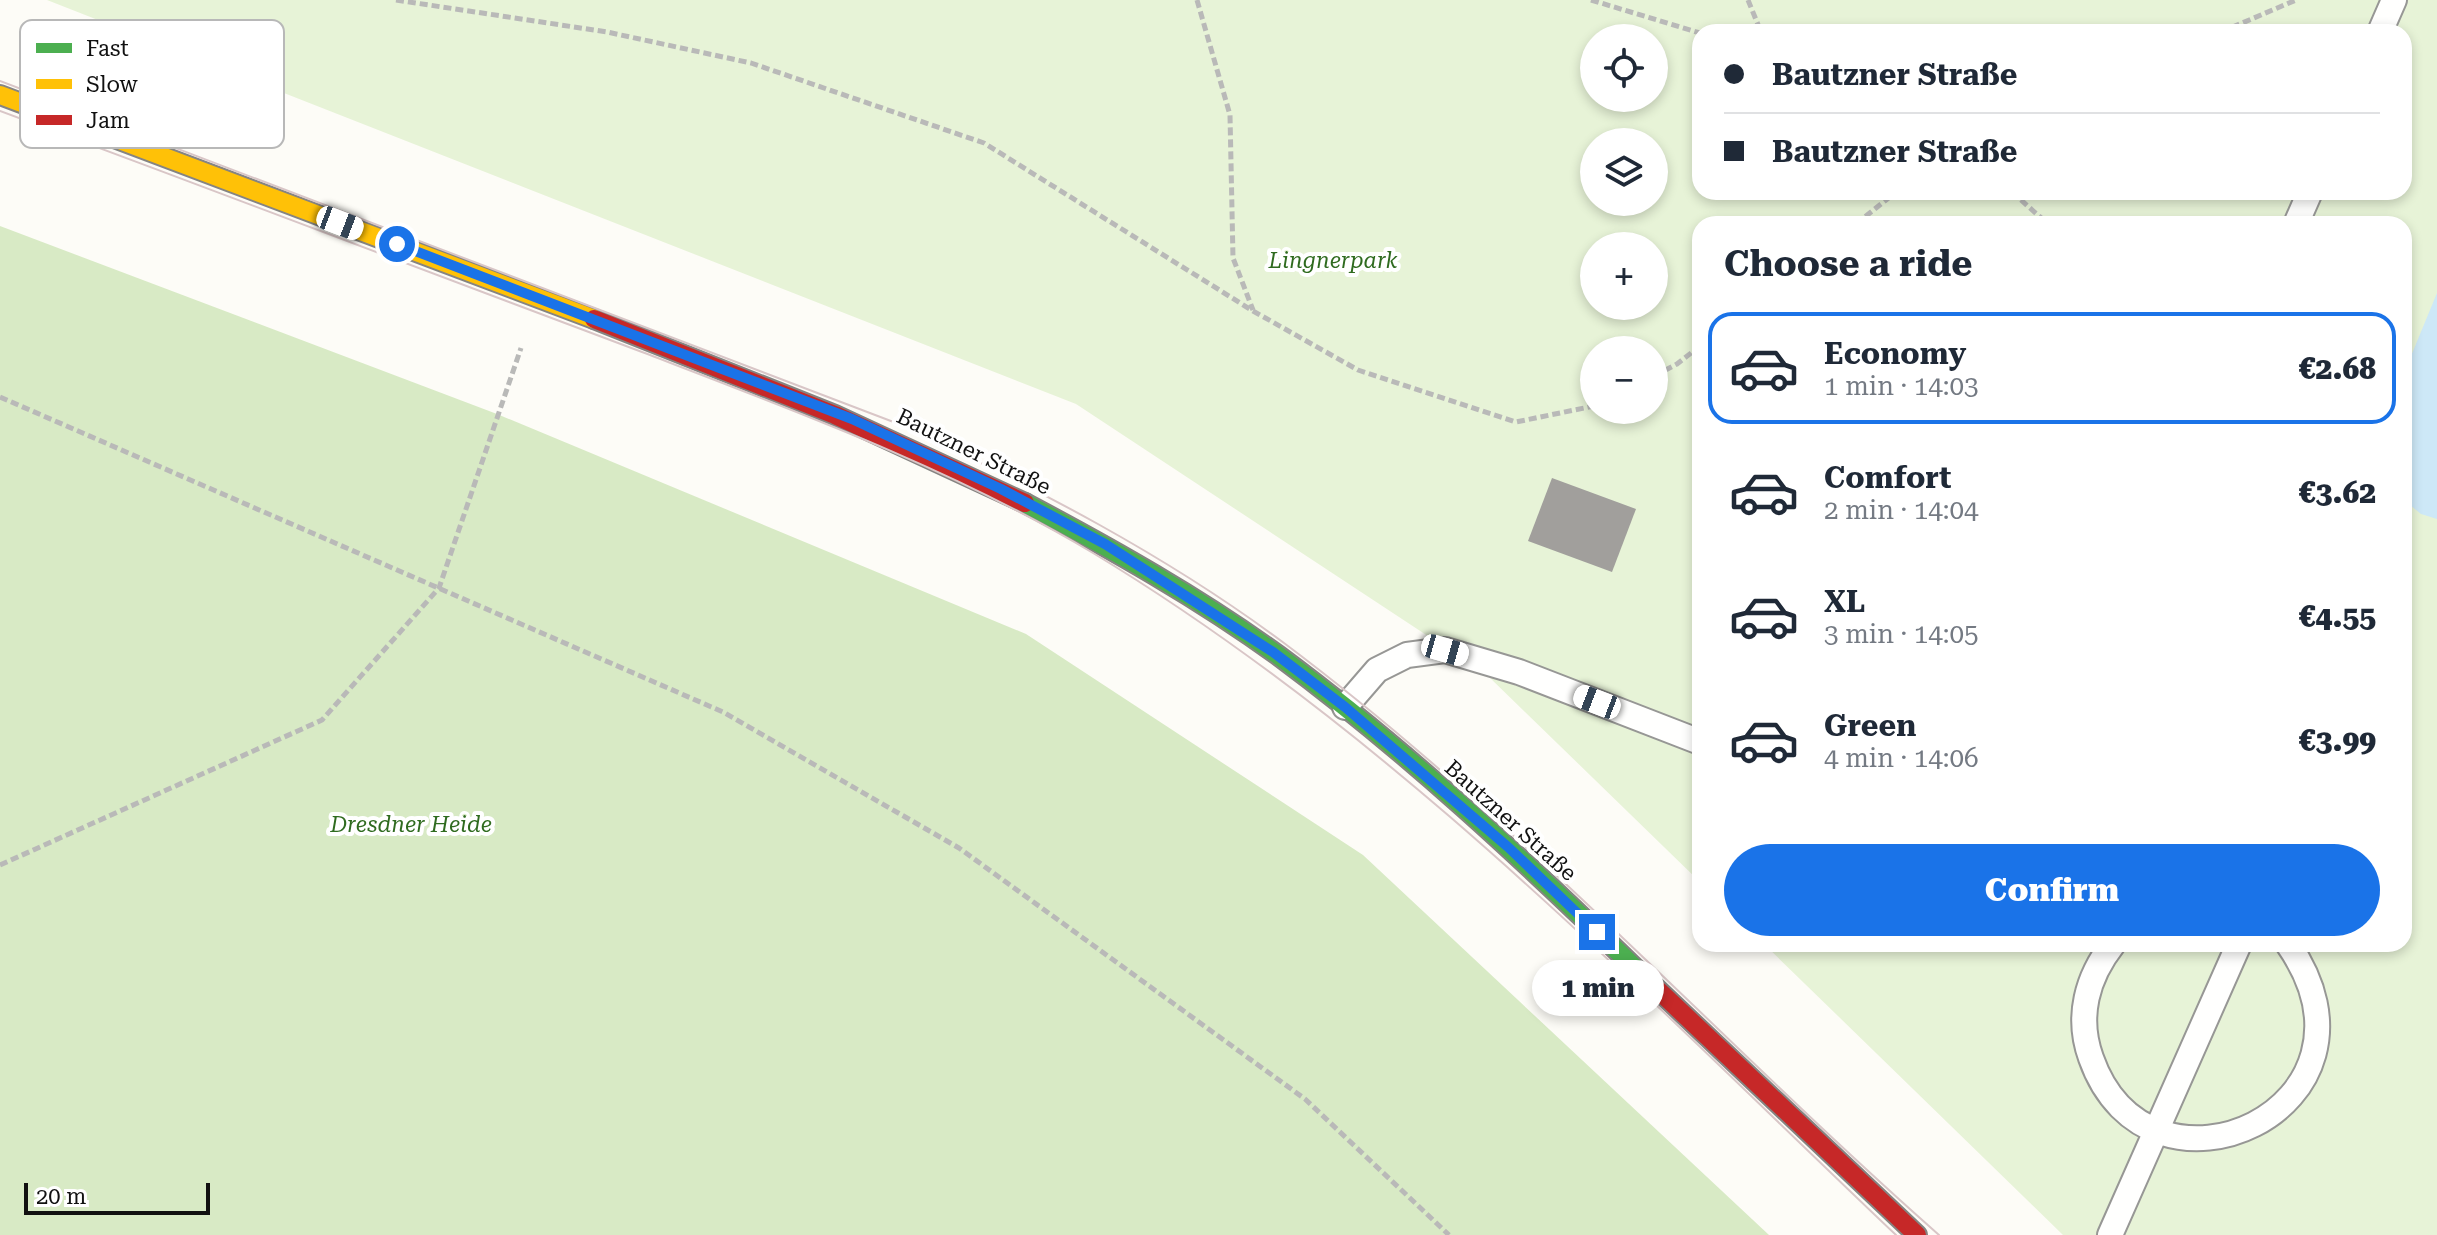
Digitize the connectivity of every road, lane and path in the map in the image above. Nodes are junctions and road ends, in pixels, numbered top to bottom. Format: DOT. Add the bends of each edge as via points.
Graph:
graph roads {
  1 [pos="396,0"];
  2 [pos="1197,0"];
  3 [pos="1591,0"];
  4 [pos="1748,0"];
  5 [pos="2296,0"];
  6 [pos="2394,0"];
  7 [pos="1758,24"];
  8 [pos="2240,24"];
  9 [pos="2384,24"];
  10 [pos="1692,31"];
  11 [pos="0,95"];
  12 [pos="20,103"];
  13 [pos="141,148"];
  14 [pos="1886,200"];
  15 [pos="2021,200"];
  16 [pos="1866,216"];
  17 [pos="2039,216"];
  18 [pos="539,298"];
  19 [pos="1253,311"];
  20 [pos="1692,352"];
  21 [pos="1668,369"];
  22 [pos="0,397"];
  23 [pos="1580,409"];
  24 [pos="439,588"];
  25 [pos="1345,707"];
  26 [pos="1692,739"];
  27 [pos="0,865"];
  28 [pos="2107,952"];
  29 [pos="2235,952"];
  30 [pos="2294,952"];
  31 [pos="2157,1131"];
  32 [pos="1449,1235"];
  33 [pos="1917,1235"];
  34 [pos="2110,1235"];
  1 -- 19 [label="path" via="607,32 751,63 984,143"];
  2 -- 19 [label="path" via="1230,115 1233,258"];
  3 -- 10 [label="path"];
  4 -- 7 [label="path"];
  5 -- 8 [label="path"];
  6 -- 9 [label="lane"];
  11 -- 12 [label="main road, Bautzner Straße"];
  13 -- 18 [label="main road, Bautzner Straße"];
  14 -- 16 [label="path"];
  15 -- 17 [label="path"];
  18 -- 24 [label="path"];
  18 -- 25 [label="main road, Bautzner Straße" via="852,419 1001,489 1105,544 1273,652"];
  19 -- 23 [label="path" via="1358,370 1516,422"];
  20 -- 21 [label="path"];
  22 -- 24 [label="path"];
  24 -- 27 [label="path" via="322,720"];
  24 -- 32 [label="path" via="723,712 959,848 1305,1099"];
  25 -- 26 [label="lane" via="1377,670 1407,655 1445,650 1519,672"];
  25 -- 33 [label="main road, Bautzner Straße" via="1508,847"];
  28 -- 31 [label="lane" via="2084,1002 2085,1041 2098,1079 2123,1110"];
  29 -- 31 [label="lane"];
  30 -- 31 [label="lane" via="2307,971 2318,1010 2316,1050 2299,1087 2272,1116 2236,1134 2197,1139"];
  31 -- 34 [label="lane"];
}
